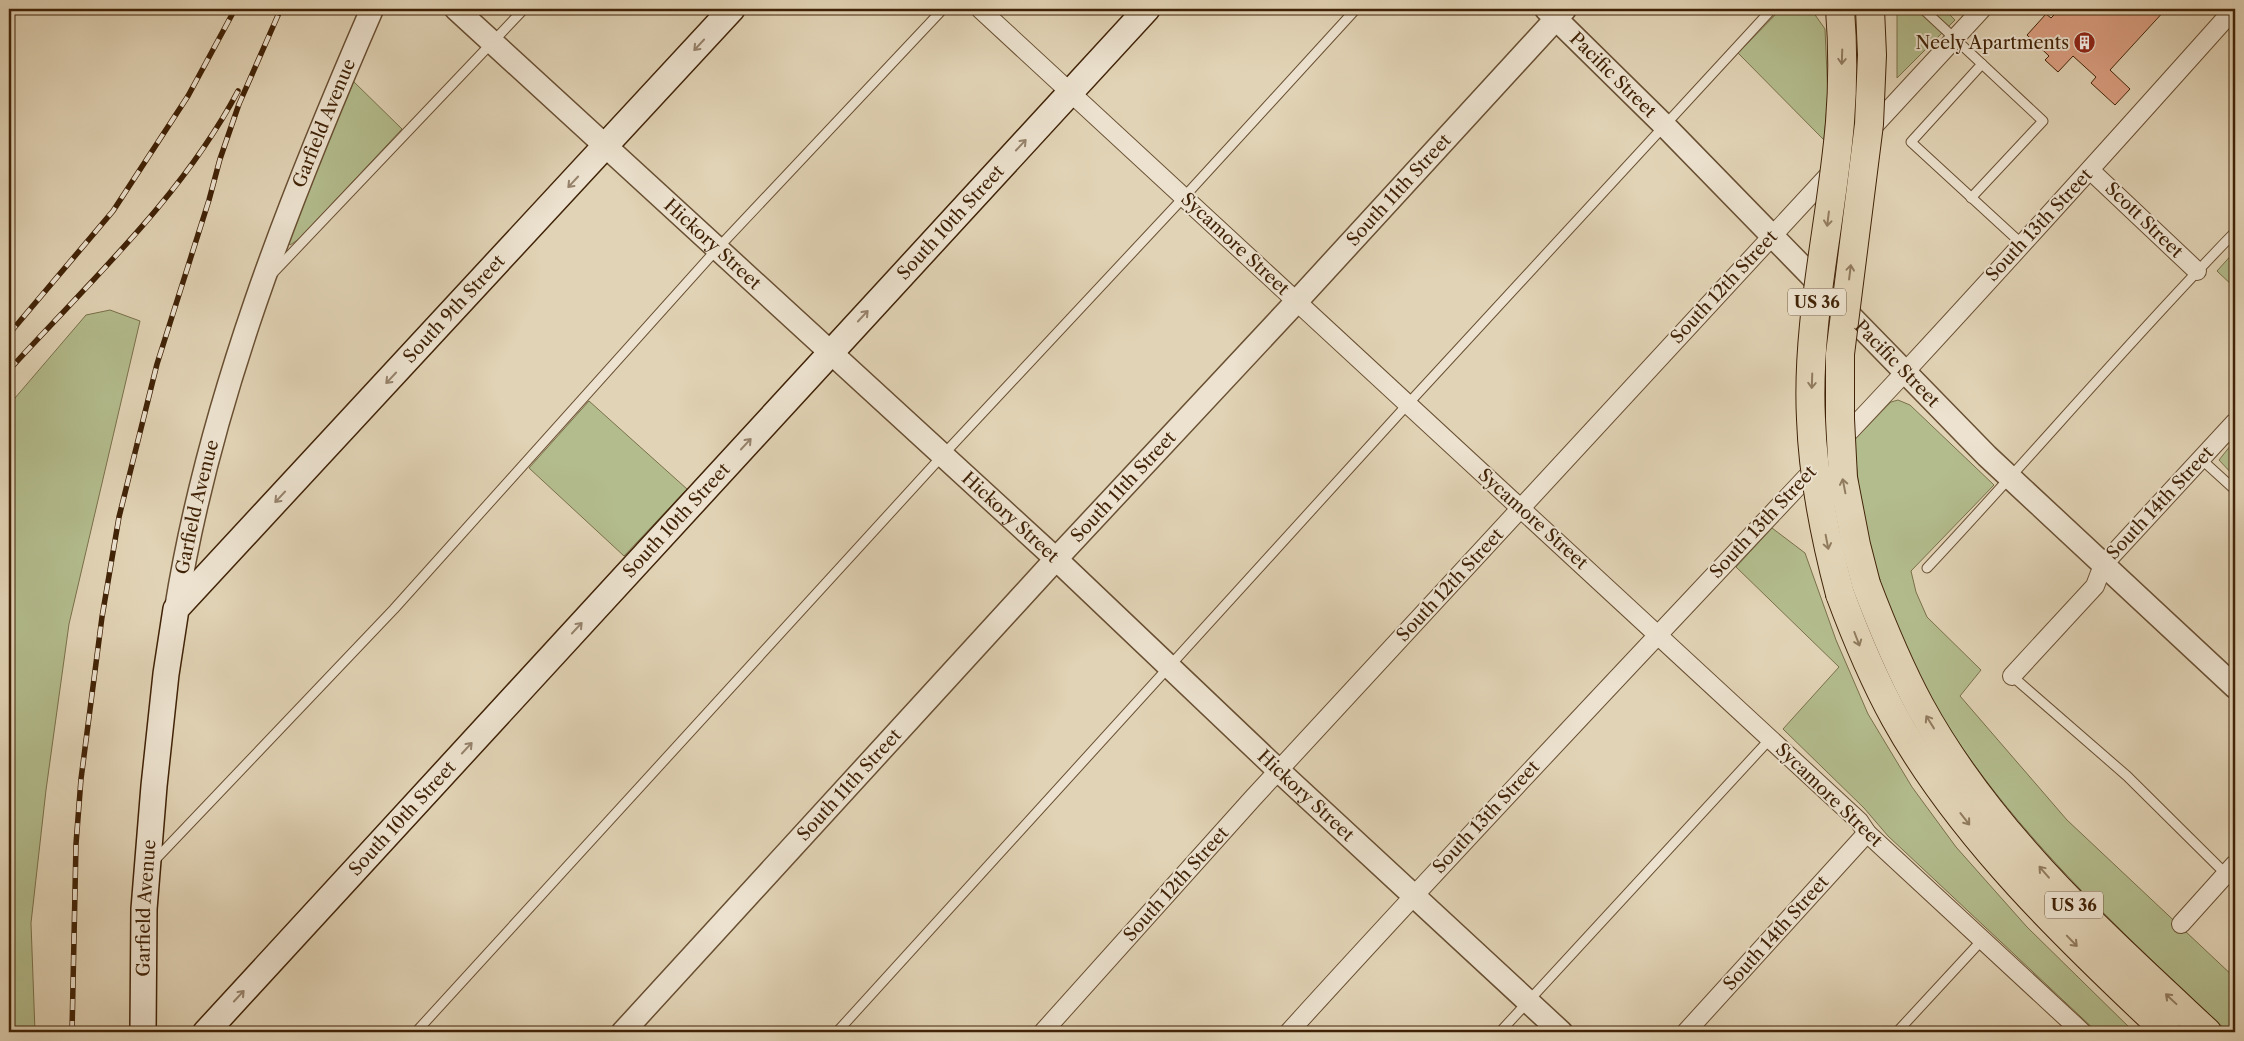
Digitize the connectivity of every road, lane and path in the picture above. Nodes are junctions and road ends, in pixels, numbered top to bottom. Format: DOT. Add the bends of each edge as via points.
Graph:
graph roads {
  1 [pos="372,9"];
  2 [pos="456,9"];
  3 [pos="524,9"];
  4 [pos="732,9"];
  5 [pos="942,9"];
  6 [pos="980,9"];
  7 [pos="1147,9"];
  8 [pos="1356,9"];
  9 [pos="1772,9"];
  10 [pos="1840,9"];
  11 [pos="1870,9"];
  12 [pos="1923,9"];
  13 [pos="1982,9"];
  14 [pos="2234,9"];
  15 [pos="1555,12"];
  16 [pos="1955,38"];
  17 [pos="493,42"];
  18 [pos="1982,64"];
  19 [pos="1070,92"];
  20 [pos="1664,125"];
  21 [pos="606,146"];
  22 [pos="2090,170"];
  23 [pos="1185,196"];
  24 [pos="1971,198"];
  25 [pos="2235,232"];
  26 [pos="1772,236"];
  27 [pos="2022,244"];
  28 [pos="718,248"];
  29 [pos="2197,271"];
  30 [pos="263,283"];
  31 [pos="1297,301"];
  32 [pos="830,352"];
  33 [pos="1904,372"];
  34 [pos="1407,405"];
  35 [pos="2235,422"];
  36 [pos="943,455"];
  37 [pos="2201,460"];
  38 [pos="2011,478"];
  39 [pos="2235,490"];
  40 [pos="1521,509"];
  41 [pos="1056,559"];
  42 [pos="2102,565"];
  43 [pos="1927,568"];
  44 [pos="176,609"];
  45 [pos="1658,634"];
  46 [pos="1170,666"];
  47 [pos="2012,676"];
  48 [pos="2235,687"];
  49 [pos="1770,739"];
  50 [pos="1279,772"];
  51 [pos="1867,833"];
  52 [pos="147,869"];
  53 [pos="2232,874"];
  54 [pos="1413,895"];
  55 [pos="2181,924"];
  56 [pos="1983,939"];
  57 [pos="1528,1002"];
  58 [pos="143,1032"];
  59 [pos="206,1032"];
  60 [pos="416,1032"];
  61 [pos="623,1032"];
  62 [pos="837,1032"];
  63 [pos="1043,1032"];
  64 [pos="1288,1032"];
  65 [pos="1500,1032"];
  66 [pos="1561,1032"];
  67 [pos="1686,1032"];
  68 [pos="1897,1032"];
  69 [pos="2081,1032"];
  70 [pos="2167,1032"];
  71 [pos="2207,1032"];
  1 -- 30 [label="street, Garfield Avenue" via="288,210"];
  2 -- 17 [label="street, Hickory Street"];
  3 -- 17 [label="lane"];
  4 -- 21 [label="main road, South 9th Street, one-way"];
  5 -- 28 [label="lane"];
  6 -- 19 [label="street, Sycamore Street"];
  7 -- 19 [label="main road, South 10th Street"];
  8 -- 23 [label="lane"];
  9 -- 20 [label="lane"];
  10 -- 70 [label="highway, US 36, one-way, bridge" via="1843,49 1840,122 1816,317 1811,418 1817,485 1840,594 1865,661 1896,720 1935,781 2029,896 2086,956"];
  71 -- 11 [label="highway, US 36, one-way, bridge" via="2046,876 1956,764 1921,707 1891,648 1866,584 1843,478 1840,354 1869,124"];
  12 -- 16 [label="lane"];
  13 -- 16 [label="street, South 12th Street"];
  14 -- 22 [label="street, South 13th Street"];
  15 -- 20 [label="street, Pacific Street"];
  15 -- 31 [label="street, South 11th Street"];
  16 -- 18 [label="lane"];
  16 -- 26 [label="street, South 12th Street"];
  17 -- 21 [label="street, Hickory Street"];
  17 -- 30 [label="lane"];
  18 -- 24 [label="lane" via="1911,142"];
  18 -- 24 [label="lane" via="2043,121"];
  19 -- 23 [label="street, Sycamore Street"];
  32 -- 19 [label="main road, South 10th Street, one-way"];
  20 -- 26 [label="street, Pacific Street"];
  20 -- 34 [label="lane"];
  21 -- 28 [label="street, Hickory Street"];
  21 -- 44 [label="main road, South 9th Street, one-way"];
  22 -- 27 [label="street, South 13th Street"];
  22 -- 29 [label="street, Scott Street"];
  23 -- 31 [label="street, Sycamore Street"];
  23 -- 36 [label="lane"];
  24 -- 27 [label="lane"];
  25 -- 29 [label="lane"];
  26 -- 33 [label="street, Pacific Street"];
  26 -- 40 [label="street, South 12th Street"];
  27 -- 33 [label="street, South 13th Street"];
  28 -- 32 [label="street, Hickory Street"];
  28 -- 52 [label="lane" via="394,609"];
  29 -- 38 [label="lane"];
  30 -- 44 [label="street, Garfield Avenue" via="223,406 186,545"];
  31 -- 34 [label="street, Sycamore Street"];
  31 -- 41 [label="street, South 11th Street"];
  32 -- 36 [label="street, Hickory Street"];
  59 -- 32 [label="main road, South 10th Street, one-way"];
  33 -- 38 [label="street, Pacific Street"];
  33 -- 45 [label="street, South 13th Street"];
  34 -- 40 [label="street, Sycamore Street"];
  34 -- 46 [label="lane"];
  35 -- 37 [label="street, South 14th Street"];
  36 -- 41 [label="street, Hickory Street"];
  36 -- 60 [label="lane"];
  37 -- 39 [label="lane"];
  37 -- 42 [label="street, South 14th Street"];
  38 -- 42 [label="street, Pacific Street"];
  38 -- 43 [label="lane"];
  40 -- 45 [label="street, Sycamore Street"];
  40 -- 50 [label="street, South 12th Street"];
  41 -- 46 [label="street, Hickory Street"];
  41 -- 61 [label="street, South 11th Street"];
  42 -- 47 [label="street, South 14th Street" via="2095,586"];
  42 -- 48 [label="street, Pacific Street"];
  44 -- 52 [label="main road, Garfield Avenue" via="166,674"];
  45 -- 49 [label="street, Sycamore Street"];
  45 -- 54 [label="street, South 13th Street"];
  46 -- 50 [label="street, Hickory Street"];
  46 -- 62 [label="lane"];
  47 -- 53 [label="lane"];
  49 -- 51 [label="street, Sycamore Street" via="1859,820"];
  49 -- 57 [label="lane"];
  50 -- 54 [label="street, Hickory Street"];
  50 -- 63 [label="street, South 12th Street"];
  51 -- 56 [label="street, Sycamore Street"];
  51 -- 67 [label="street, South 14th Street"];
  52 -- 58 [label="main road, Garfield Avenue"];
  53 -- 55 [label="street"];
  54 -- 57 [label="street, Hickory Street"];
  54 -- 64 [label="street, South 13th Street"];
  56 -- 68 [label="lane"];
  56 -- 69 [label="street, Sycamore Street"];
  57 -- 65 [label="lane"];
  57 -- 66 [label="street, Hickory Street"];
}
